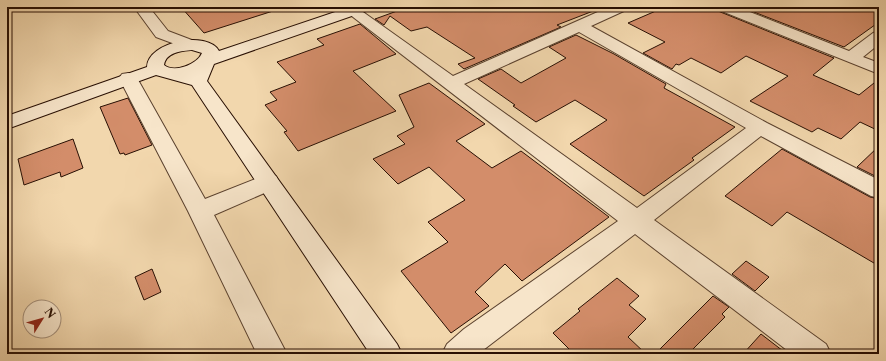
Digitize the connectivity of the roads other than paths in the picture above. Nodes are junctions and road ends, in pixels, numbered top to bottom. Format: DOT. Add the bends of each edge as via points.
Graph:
graph roads {
  1 [pos="141,7"];
  2 [pos="328,7"];
  3 [pos="621,7"];
  4 [pos="724,7"];
  5 [pos="354,8"];
  6 [pos="580,26"];
  7 [pos="162,34"];
  8 [pos="879,36"];
  9 [pos="851,58"];
  10 [pos="200,59"];
  11 [pos="163,67"];
  12 [pos="879,69"];
  13 [pos="128,78"];
  14 [pos="451,84"];
  15 [pos="7,122"];
  16 [pos="760,127"];
  17 [pos="268,182"];
  18 [pos="879,190"];
  19 [pos="206,209"];
  20 [pos="636,221"];
  21 [pos="272,354"];
  22 [pos="387,354"];
  23 [pos="457,354"];
  24 [pos="816,354"];
  1 -- 7 [label="street"];
  2 -- 10 [label="street"];
  3 -- 6 [label="street"];
  4 -- 9 [label="street"];
  5 -- 10 [label="street"];
  5 -- 14 [label="street"];
  6 -- 14 [label="street"];
  6 -- 16 [label="street"];
  7 -- 10 [label="street"];
  7 -- 11 [label="street"];
  8 -- 9 [label="street"];
  9 -- 12 [label="street"];
  10 -- 11 [label="street"];
  10 -- 11 [label="street" via="175,48 161,54"];
  10 -- 17 [label="street"];
  11 -- 13 [label="street"];
  13 -- 15 [label="street"];
  13 -- 19 [label="street"];
  14 -- 20 [label="street"];
  16 -- 18 [label="street"];
  16 -- 20 [label="street"];
  17 -- 19 [label="street"];
  17 -- 22 [label="street"];
  19 -- 21 [label="street"];
  20 -- 23 [label="street"];
  20 -- 24 [label="street"];
}
